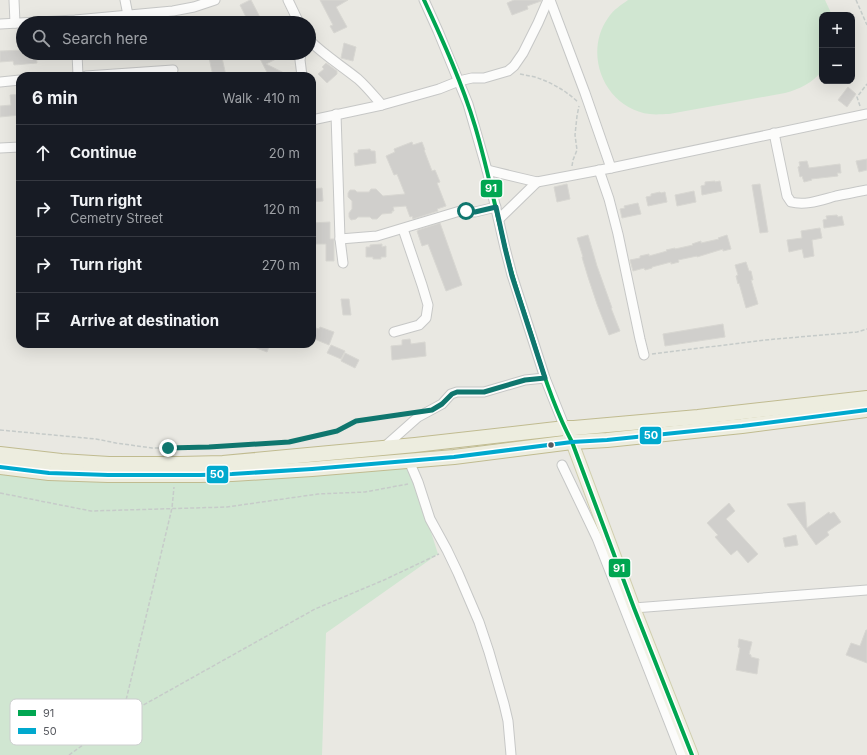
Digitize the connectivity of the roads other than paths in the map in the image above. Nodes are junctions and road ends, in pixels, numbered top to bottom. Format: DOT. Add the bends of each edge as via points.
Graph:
graph roads {
  1 [pos="14,0"];
  2 [pos="125,0"];
  3 [pos="215,0"];
  4 [pos="288,0"];
  5 [pos="424,0"];
  6 [pos="549,0"];
  7 [pos="128,15"];
  8 [pos="119,16"];
  9 [pos="296,16"];
  10 [pos="15,23"];
  11 [pos="0,24"];
  12 [pos="316,47"];
  13 [pos="77,60"];
  14 [pos="300,60"];
  15 [pos="173,70"];
  16 [pos="78,72"];
  17 [pos="144,72"];
  18 [pos="302,72"];
  19 [pos="16,80"];
  20 [pos="459,81"];
  21 [pos="0,82"];
  22 [pos="382,105"];
  23 [pos="336,114"];
  24 [pos="864,114"];
  25 [pos="316,119"];
  26 [pos="774,133"];
  27 [pos="16,147"];
  28 [pos="0,148"];
  29 [pos="611,168"];
  30 [pos="487,170"];
  31 [pos="599,170"];
  32 [pos="537,182"];
  33 [pos="867,190"];
  34 [pos="496,207"];
  35 [pos="499,219"];
  36 [pos="403,229"];
  37 [pos="340,239"];
  38 [pos="343,263"];
  39 [pos="394,332"];
  40 [pos="644,355"];
  41 [pos="545,378"];
  42 [pos="867,398"];
  43 [pos="867,410"];
  44 [pos="565,428"];
  45 [pos="572,442"];
  46 [pos="382,449"];
  47 [pos="0,454"];
  48 [pos="409,461"];
  49 [pos="562,465"];
  50 [pos="0,467"];
  51 [pos="867,590"];
  52 [pos="634,608"];
  53 [pos="511,755"];
  54 [pos="682,755"];
  55 [pos="692,755"];
  1 -- 10 [label="street"];
  2 -- 7 [label="street"];
  3 -- 7 [label="street" via="184,10"];
  4 -- 9 [label="street"];
  5 -- 20 [label="street"];
  6 -- 20 [label="street" via="514,66 508,71 484,78"];
  6 -- 29 [label="street"];
  7 -- 8 [label="street"];
  10 -- 11 [label="street"];
  12 -- 22 [label="street" via="360,80"];
  13 -- 16 [label="street"];
  14 -- 18 [label="street"];
  15 -- 17 [label="street"];
  19 -- 21 [label="street"];
  20 -- 22 [label="street"];
  20 -- 30 [label="street"];
  22 -- 23 [label="street"];
  23 -- 25 [label="street"];
  23 -- 37 [label="street"];
  24 -- 26 [label="street"];
  26 -- 29 [label="street"];
  26 -- 33 [label="street" via="787,196 791,202 805,204"];
  27 -- 28 [label="street"];
  29 -- 31 [label="street"];
  30 -- 32 [label="street"];
  30 -- 34 [label="street"];
  31 -- 32 [label="street"];
  31 -- 40 [label="street" via="618,234"];
  32 -- 35 [label="street"];
  34 -- 35 [label="street"];
  34 -- 36 [label="street" via="475,212 460,211"];
  35 -- 41 [label="street" via="512,276"];
  36 -- 37 [label="street" via="377,236"];
  36 -- 39 [label="street" via="428,305 426,318 419,325"];
  37 -- 38 [label="street"];
  41 -- 44 [label="street"];
  41 -- 46 [label="street" via="525,380 484,392 452,394 442,404 418,417"];
  42 -- 44 [label="highway" via="698,417"];
  43 -- 45 [label="highway" via="742,426"];
  44 -- 45 [label="main road"];
  44 -- 46 [label="highway"];
  45 -- 48 [label="highway"];
  45 -- 52 [label="main road"];
  46 -- 47 [label="highway" via="223,463 179,464 109,464"];
  48 -- 50 [label="highway" via="232,474 175,475 49,473"];
  48 -- 53 [label="street" via="430,519 468,596 489,652 508,721"];
  49 -- 54 [label="street" via="596,538"];
  51 -- 52 [label="street"];
  52 -- 55 [label="main road"];
}
